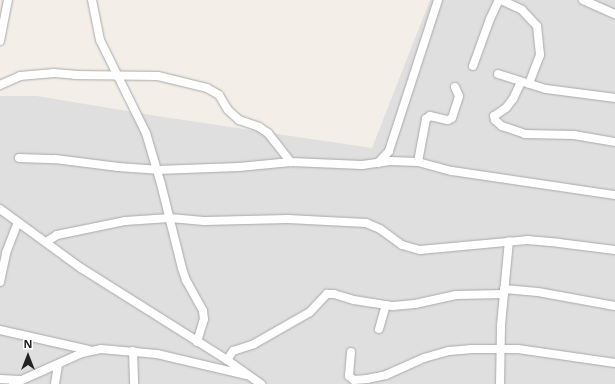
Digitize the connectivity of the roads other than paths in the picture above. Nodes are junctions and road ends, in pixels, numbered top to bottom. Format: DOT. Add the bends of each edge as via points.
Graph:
graph roads {
  1 [pos="8,0"];
  2 [pos="92,0"];
  3 [pos="438,0"];
  4 [pos="500,0"];
  5 [pos="583,0"];
  6 [pos="615,14"];
  7 [pos="0,41"];
  8 [pos="473,66"];
  9 [pos="498,74"];
  10 [pos="118,76"];
  11 [pos="525,83"];
  12 [pos="0,85"];
  13 [pos="455,88"];
  14 [pos="615,98"];
  15 [pos="615,142"];
  16 [pos="19,158"];
  17 [pos="291,162"];
  18 [pos="418,162"];
  19 [pos="378,163"];
  20 [pos="157,170"];
  21 [pos="615,194"];
  22 [pos="0,209"];
  23 [pos="170,218"];
  24 [pos="18,222"];
  25 [pos="509,241"];
  26 [pos="46,242"];
  27 [pos="615,250"];
  28 [pos="0,282"];
  29 [pos="504,292"];
  30 [pos="386,305"];
  31 [pos="615,306"];
  32 [pos="379,329"];
  33 [pos="0,330"];
  34 [pos="197,342"];
  35 [pos="500,349"];
  36 [pos="91,350"];
  37 [pos="133,351"];
  38 [pos="351,352"];
  39 [pos="227,360"];
  40 [pos="615,363"];
  41 [pos="58,364"];
  42 [pos="250,376"];
  43 [pos="0,379"];
  44 [pos="21,380"];
  45 [pos="13,384"];
  46 [pos="55,384"];
  47 [pos="134,384"];
  48 [pos="261,384"];
  49 [pos="500,384"];
  1 -- 7 [label="street"];
  2 -- 10 [label="street" via="100,40"];
  3 -- 19 [label="street" via="389,151"];
  4 -- 8 [label="street" via="490,19"];
  4 -- 11 [label="street" via="522,10 537,26 540,55"];
  5 -- 6 [label="street"];
  9 -- 11 [label="street"];
  10 -- 12 [label="street" via="37,73 12,78"];
  10 -- 17 [label="street" via="158,76 210,89 239,120 268,133"];
  10 -- 20 [label="street" via="144,128"];
  11 -- 14 [label="street" via="569,94"];
  11 -- 15 [label="street" via="506,108 494,116 494,120 502,126 525,134 574,134"];
  13 -- 18 [label="street" via="459,96 452,118 448,120 430,116 426,119"];
  16 -- 20 [label="street" via="55,159"];
  17 -- 19 [label="street" via="342,165"];
  17 -- 20 [label="street"];
  18 -- 19 [label="street"];
  18 -- 21 [label="street" via="452,171"];
  20 -- 23 [label="street"];
  22 -- 24 [label="street"];
  23 -- 25 [label="street" via="204,221 288,218 366,223 380,229 402,245 420,250"];
  23 -- 26 [label="street" via="114,223 57,234"];
  23 -- 34 [label="street" via="186,280 203,311 204,319"];
  24 -- 26 [label="street"];
  24 -- 28 [label="street" via="6,253"];
  25 -- 27 [label="street" via="541,241"];
  25 -- 29 [label="street"];
  26 -- 34 [label="street" via="81,268"];
  29 -- 30 [label="street" via="456,295 415,304"];
  29 -- 31 [label="street" via="538,292"];
  29 -- 35 [label="street"];
  30 -- 32 [label="street"];
  30 -- 39 [label="street" via="327,294 310,312 254,344 233,351"];
  33 -- 36 [label="street"];
  34 -- 39 [label="street"];
  35 -- 38 [label="street" via="449,351 367,380 354,380 349,376"];
  35 -- 40 [label="street" via="542,352"];
  35 -- 49 [label="street"];
  36 -- 37 [label="street"];
  36 -- 41 [label="street"];
  37 -- 42 [label="street" via="158,354"];
  37 -- 47 [label="street"];
  39 -- 42 [label="street"];
  41 -- 44 [label="street"];
  41 -- 46 [label="street"];
  42 -- 48 [label="street"];
  43 -- 44 [label="street"];
  44 -- 45 [label="street"];
}
